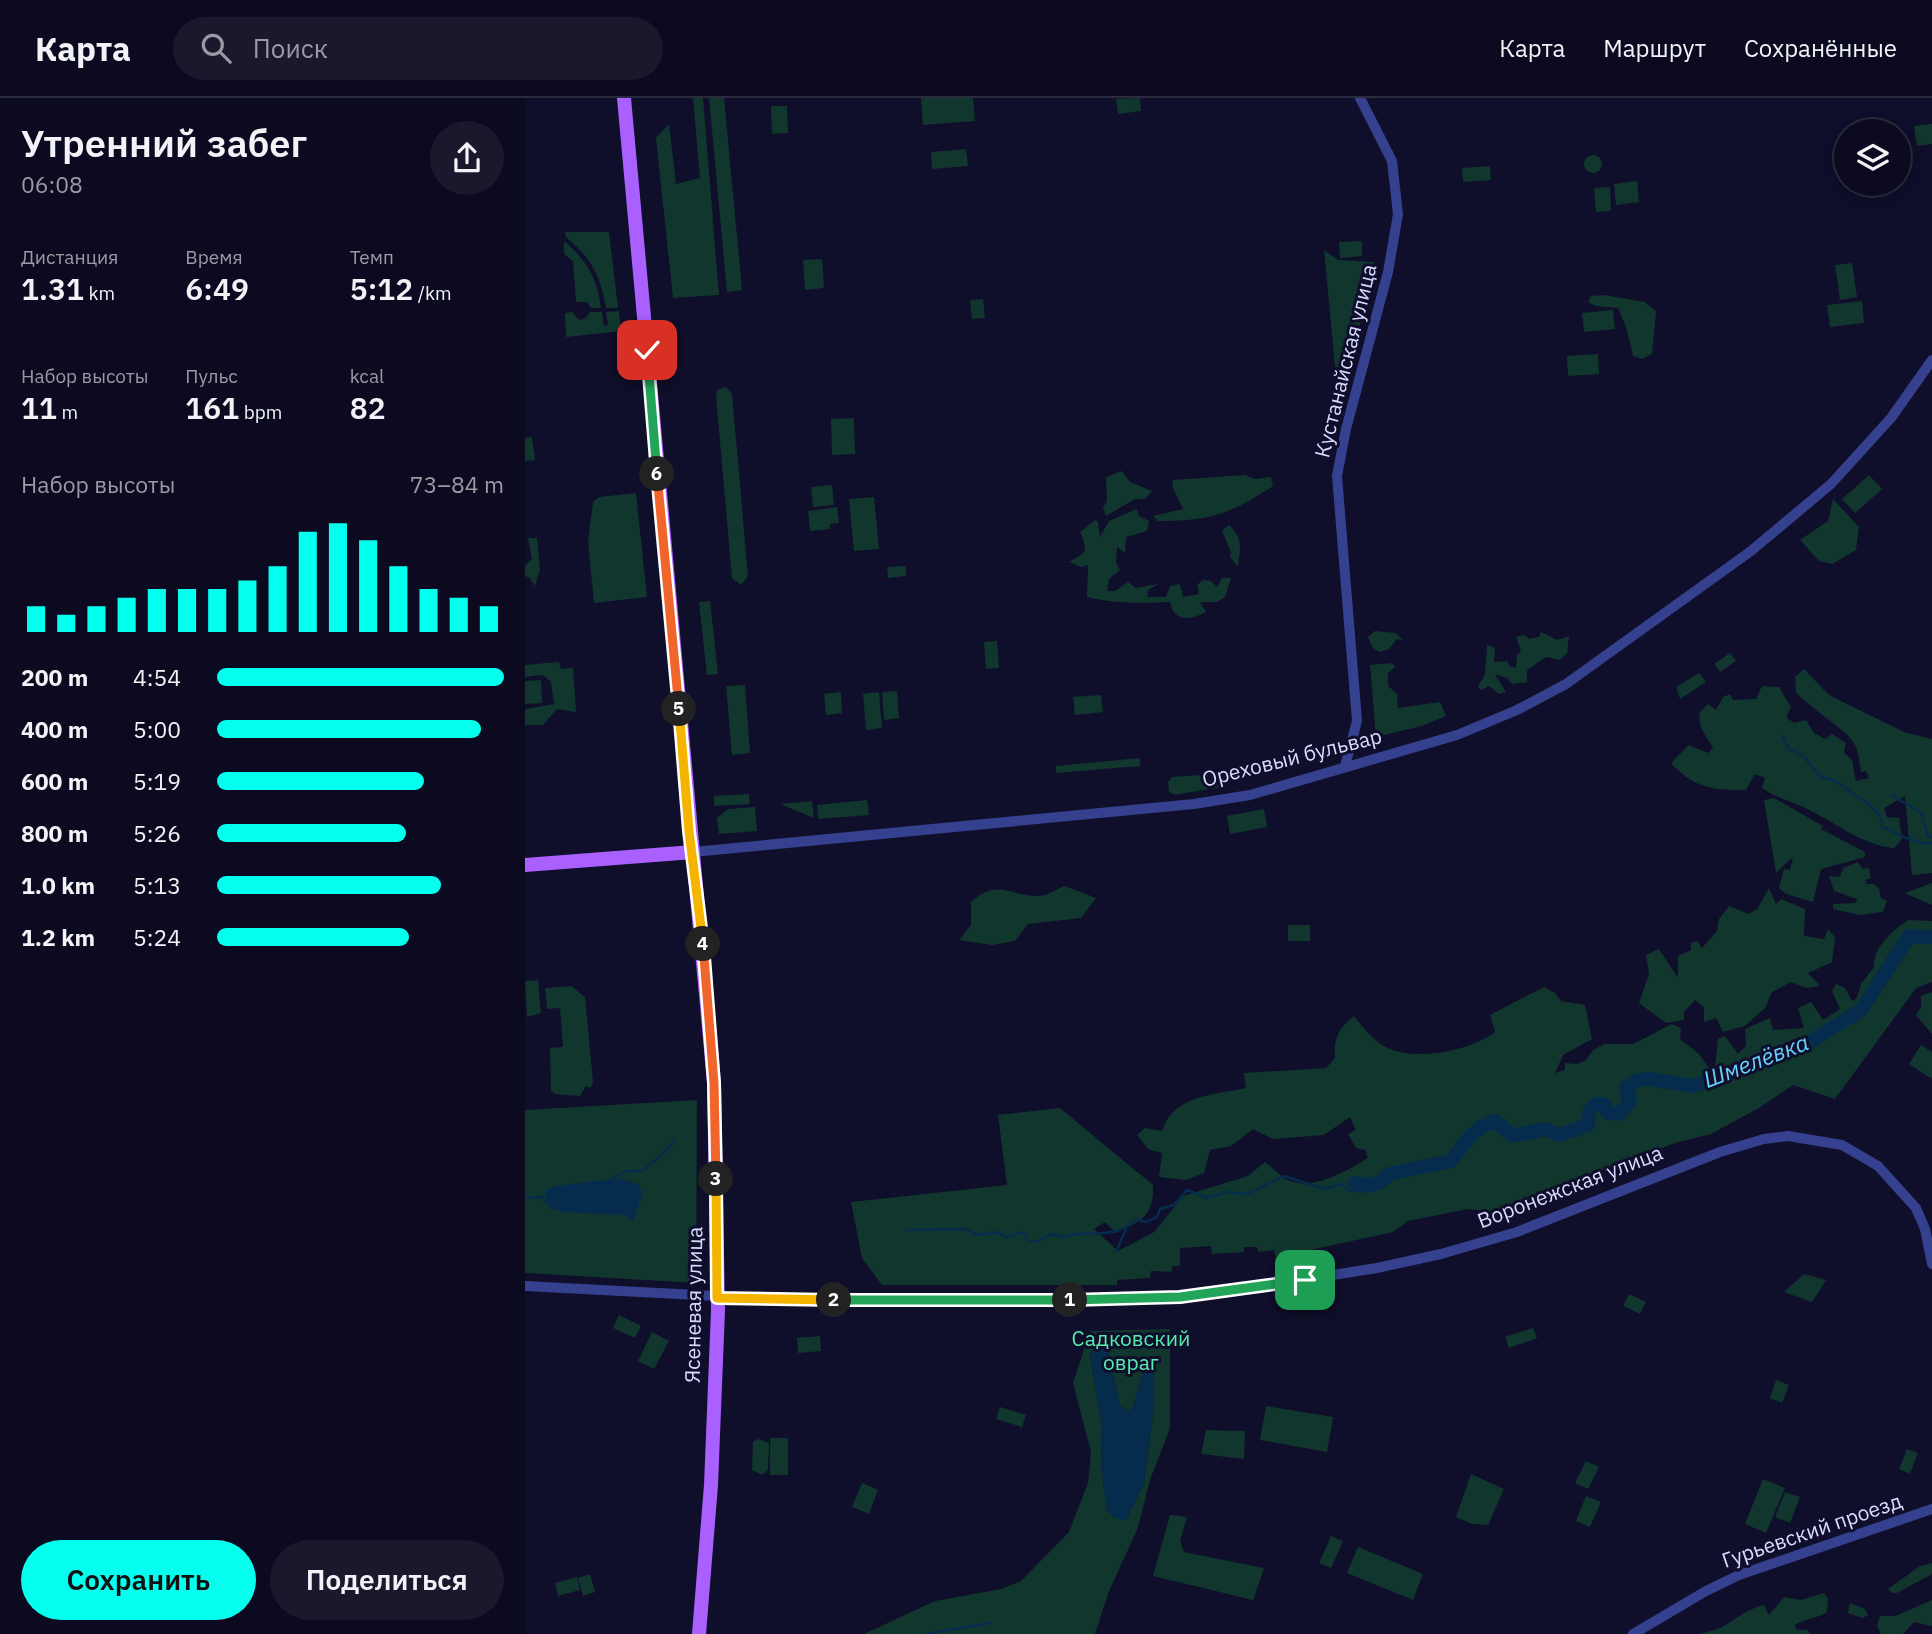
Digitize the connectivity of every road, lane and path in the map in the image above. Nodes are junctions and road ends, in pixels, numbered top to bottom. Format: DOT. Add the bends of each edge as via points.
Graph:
graph roads {
  1 [pos="624,98"];
  2 [pos="1360,98"];
  3 [pos="1932,360"];
  4 [pos="1345,766"];
  5 [pos="693,852"];
  6 [pos="525,865"];
  7 [pos="1932,1264"];
  8 [pos="525,1286"];
  9 [pos="717,1298"];
  10 [pos="1932,1509"];
  11 [pos="699,1634"];
  12 [pos="1633,1634"];
  1 -- 5 [label="main road, Ясеневая улица"];
  2 -- 4 [label="street, Кустанайская улица" via="1392,162 1398,214 1337,476 1357,721"];
  3 -- 4 [label="street, Ореховый бульвар" via="1891,418 1831,485 1751,551 1566,684 1457,735"];
  4 -- 5 [label="street, Ореховый бульвар" via="1250,794 1166,808"];
  5 -- 6 [label="main road, Ореховый бульвар"];
  5 -- 9 [label="main road, Ясеневая улица" via="714,1083"];
  7 -- 9 [label="street, Воронежская улица" via="1916,1208 1878,1166 1842,1145 1788,1136 1764,1139 1678,1167 1504,1236 1377,1268 1268,1286 1133,1299"];
  8 -- 9 [label="street, Воронежская улица"];
  9 -- 11 [label="main road, Ясеневая улица" via="711,1485"];
  10 -- 12 [label="street, Гурьевский проезд" via="1739,1575"];
}
